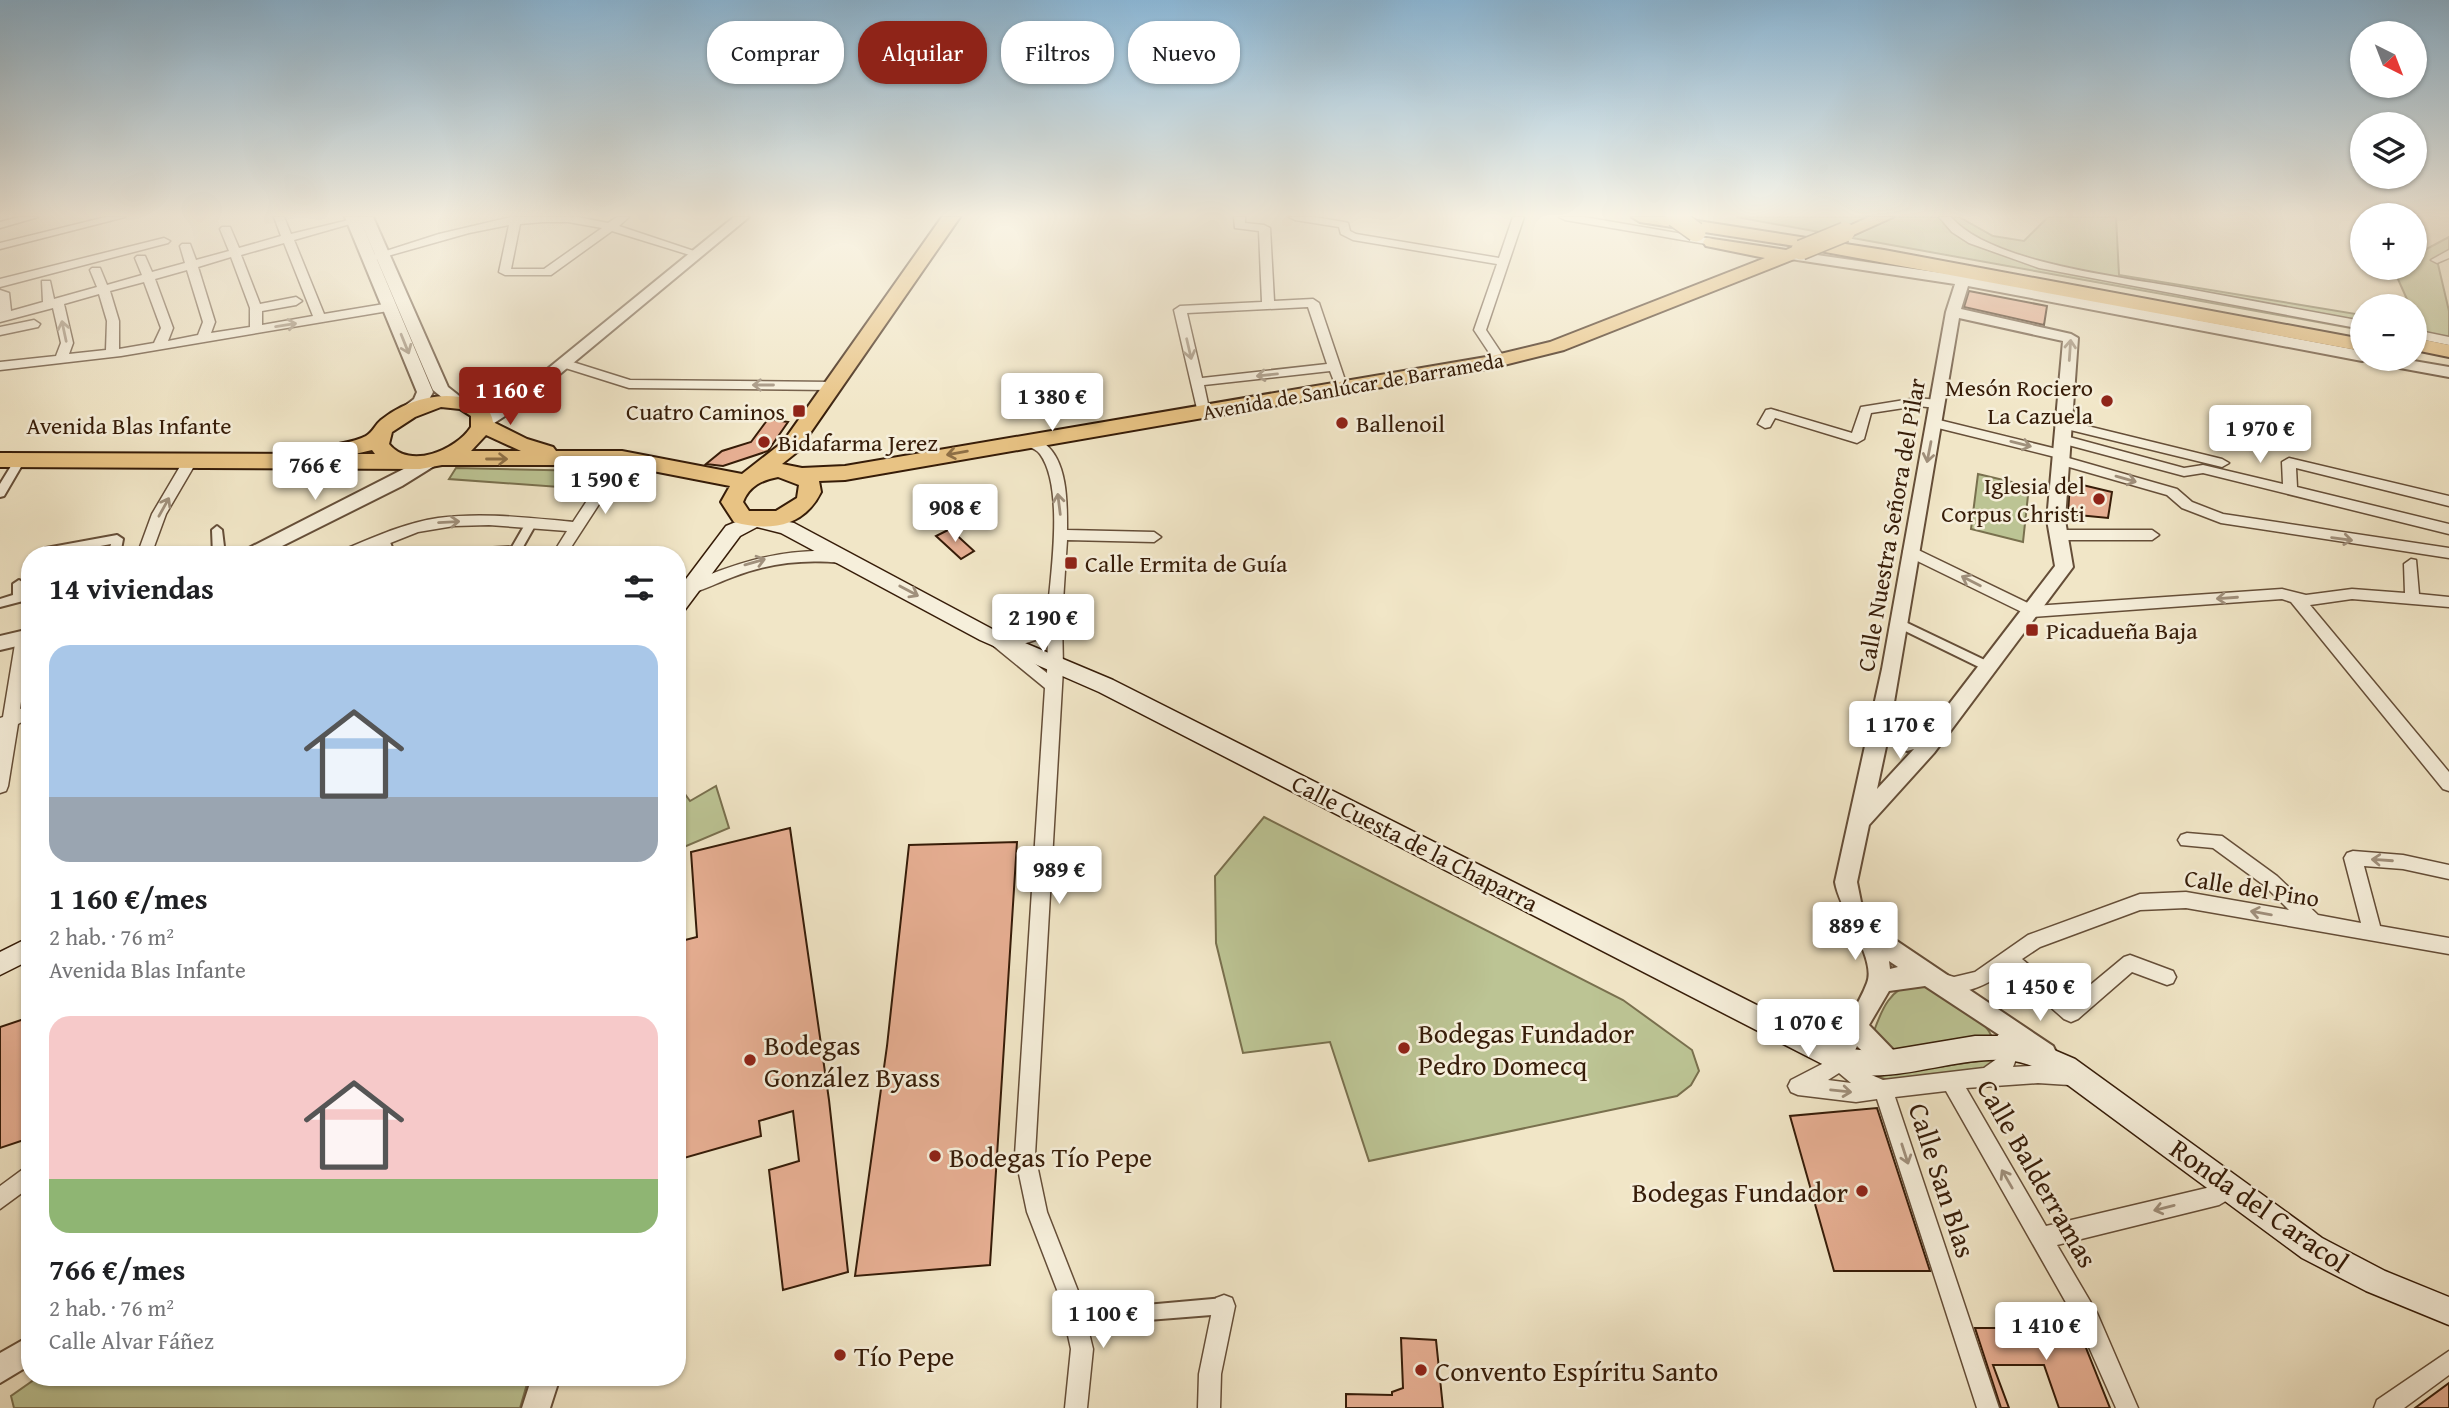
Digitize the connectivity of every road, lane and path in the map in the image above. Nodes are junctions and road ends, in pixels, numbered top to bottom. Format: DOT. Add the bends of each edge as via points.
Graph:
graph roads {
  1 [pos="20,283"];
  2 [pos="46,283"];
  3 [pos="101,283"];
  4 [pos="129,283"];
  5 [pos="151,283"];
  6 [pos="197,283"];
  7 [pos="246,283"];
  8 [pos="306,283"];
  9 [pos="384,283"];
  10 [pos="390,283"];
  11 [pos="662,283"];
  12 [pos="905,283"];
  13 [pos="1267,283"];
  14 [pos="1496,283"];
  15 [pos="1716,283"];
  16 [pos="1962,283"];
  17 [pos="1977,283"];
  18 [pos="2027,283"];
  19 [pos="2090,283"];
  20 [pos="2137,283"];
  21 [pos="2,288"];
  22 [pos="104,290"];
  23 [pos="296,301"];
  24 [pos="53,304"];
  25 [pos="1268,305"];
  26 [pos="390,307"];
  27 [pos="256,308"];
  28 [pos="1953,312"];
  29 [pos="3,318"];
  30 [pos="320,319"];
  31 [pos="2350,323"];
  32 [pos="34,324"];
  33 [pos="2260,326"];
  34 [pos="256,330"];
  35 [pos="0,331"];
  36 [pos="2229,331"];
  37 [pos="2350,332"];
  38 [pos="2427,336"];
  39 [pos="203,339"];
  40 [pos="2449,341"];
  41 [pos="2350,343"];
  42 [pos="159,346"];
  43 [pos="2427,346"];
  44 [pos="2449,351"];
  45 [pos="112,353"];
  46 [pos="2350,354"];
  47 [pos="2427,357"];
  48 [pos="61,359"];
  49 [pos="1500,360"];
  50 [pos="2449,361"];
  51 [pos="563,363"];
  52 [pos="0,366"];
  53 [pos="1335,367"];
  54 [pos="2427,368"];
  55 [pos="2449,372"];
  56 [pos="1197,382"];
  57 [pos="832,386"];
  58 [pos="1342,389"];
  59 [pos="1938,404"];
  60 [pos="407,411"];
  61 [pos="474,414"];
  62 [pos="1204,414"];
  63 [pos="1935,423"];
  64 [pos="1765,424"];
  65 [pos="1077,433"];
  66 [pos="380,437"];
  67 [pos="1024,441"];
  68 [pos="2061,444"];
  69 [pos="790,447"];
  70 [pos="0,450"];
  71 [pos="556,457"];
  72 [pos="622,458"];
  73 [pos="436,459"];
  74 [pos="10,460"];
  75 [pos="190,461"];
  76 [pos="1050,461"];
  77 [pos="398,471"];
  78 [pos="2184,472"];
  79 [pos="796,473"];
  80 [pos="703,476"];
  81 [pos="751,477"];
  82 [pos="2289,484"];
  83 [pos="2172,492"];
  84 [pos="0,493"];
  85 [pos="2449,501"];
  86 [pos="743,518"];
  87 [pos="531,524"];
  88 [pos="577,527"];
  89 [pos="2449,529"];
  90 [pos="217,530"];
  91 [pos="1062,535"];
  92 [pos="2059,535"];
  93 [pos="2152,535"];
  94 [pos="1154,537"];
  95 [pos="384,540"];
  96 [pos="79,546"];
  97 [pos="116,546"];
  98 [pos="147,546"];
  99 [pos="218,546"];
  100 [pos="265,546"];
  101 [pos="373,546"];
  102 [pos="386,546"];
  103 [pos="518,546"];
  104 [pos="565,546"];
  105 [pos="1910,551"];
  106 [pos="2449,553"];
  107 [pos="849,559"];
  108 [pos="2412,564"];
  109 [pos="19,584"];
  110 [pos="692,587"];
  111 [pos="686,594"];
  112 [pos="2295,596"];
  113 [pos="2412,598"];
  114 [pos="2449,602"];
  115 [pos="0,603"];
  116 [pos="2032,612"];
  117 [pos="1055,621"];
  118 [pos="1901,624"];
  119 [pos="987,635"];
  120 [pos="21,638"];
  121 [pos="1008,642"];
  122 [pos="0,643"];
  123 [pos="21,662"];
  124 [pos="1989,667"];
  125 [pos="1056,677"];
  126 [pos="1881,722"];
  127 [pos="6,723"];
  128 [pos="1937,735"];
  129 [pos="2449,784"];
  130 [pos="0,786"];
  131 [pos="1861,820"];
  132 [pos="2187,839"];
  133 [pos="2449,872"];
  134 [pos="2315,923"];
  135 [pos="1865,930"];
  136 [pos="2373,933"];
  137 [pos="2449,946"];
  138 [pos="21,953"];
  139 [pos="2009,959"];
  140 [pos="0,964"];
  141 [pos="1925,976"];
  142 [pos="2167,977"];
  143 [pos="1980,979"];
  144 [pos="1880,983"];
  145 [pos="1989,1014"];
  146 [pos="1856,1028"];
  147 [pos="2008,1048"];
  148 [pos="1839,1060"];
  149 [pos="1890,1063"];
  150 [pos="2074,1074"];
  151 [pos="1984,1077"];
  152 [pos="1951,1081"];
  153 [pos="1884,1089"];
  154 [pos="21,1182"];
  155 [pos="2229,1188"];
  156 [pos="0,1199"];
  157 [pos="2041,1238"];
  158 [pos="1224,1306"];
  159 [pos="2449,1311"];
  160 [pos="1078,1325"];
  161 [pos="21,1354"];
  162 [pos="2449,1362"];
  163 [pos="2,1365"];
  164 [pos="543,1386"];
  165 [pos="536,1408"];
  166 [pos="1076,1408"];
  167 [pos="1209,1408"];
  168 [pos="1987,1408"];
  169 [pos="2127,1408"];
  170 [pos="2385,1408"];
  1 -- 21 [label="street"];
  2 -- 24 [label="street"];
  3 -- 22 [label="street"];
  4 -- 22 [label="street"];
  5 -- 42 [label="street" via="167,328"];
  6 -- 39 [label="street" via="209,322"];
  7 -- 27 [label="street"];
  8 -- 30 [label="street"];
  9 -- 26 [label="street"];
  10 -- 61 [label="street" via="441,390"];
  11 -- 51 [label="street"];
  12 -- 57 [label="main road"];
  13 -- 25 [label="street"];
  14 -- 49 [label="street" via="1480,330"];
  15 -- 49 [label="main road, Avenida de Sanlúcar de Barrameda" via="1557,346"];
  16 -- 28 [label="street, Calle Nuestra Señora del Pilar"];
  17 -- 36 [label="street"];
  18 -- 33 [label="main road"];
  19 -- 37 [label="main road"];
  20 -- 31 [label="street"];
  21 -- 29 [label="street"];
  22 -- 24 [label="street"];
  22 -- 45 [label="street" via="116,336"];
  23 -- 27 [label="street"];
  24 -- 29 [label="street"];
  48 -- 24 [label="street, one-way" via="67,342"];
  25 -- 53 [label="street" via="1313,303"];
  25 -- 56 [label="street, one-way" via="1180,310"];
  26 -- 30 [label="street"];
  26 -- 60 [label="street, one-way" via="425,391"];
  27 -- 34 [label="street"];
  28 -- 59 [label="street, Calle Nuestra Señora del Pilar"];
  68 -- 28 [label="street, one-way" via="2071,338"];
  34 -- 30 [label="street, one-way"];
  32 -- 35 [label="street"];
  33 -- 36 [label="main road"];
  33 -- 41 [label="main road"];
  34 -- 39 [label="street"];
  36 -- 46 [label="street"];
  38 -- 40 [label="street"];
  39 -- 42 [label="street"];
  42 -- 45 [label="street"];
  43 -- 44 [label="main road"];
  45 -- 48 [label="street"];
  47 -- 50 [label="main road"];
  48 -- 52 [label="street"];
  49 -- 58 [label="main road, Avenida de Sanlúcar de Barrameda"];
  57 -- 51 [label="street, one-way" via="629,384"];
  51 -- 61 [label="street" via="519,400"];
  53 -- 56 [label="street, one-way"];
  53 -- 58 [label="street"];
  54 -- 55 [label="street"];
  56 -- 62 [label="street"];
  57 -- 69 [label="main road"];
  58 -- 62 [label="main road, Avenida de Sanlúcar de Barrameda"];
  59 -- 63 [label="street, Calle Nuestra Señora del Pilar"];
  59 -- 64 [label="street" via="1917,401 1866,410 1857,439 1771,413"];
  60 -- 61 [label="main road" via="440,401"];
  60 -- 66 [label="main road"];
  61 -- 71 [label="main road" via="520,444"];
  61 -- 73 [label="main road" via="464,446"];
  62 -- 65 [label="main road, Avenida de Sanlúcar de Barrameda"];
  63 -- 68 [label="street, one-way"];
  63 -- 105 [label="street, Calle Nuestra Señora del Pilar, one-way"];
  65 -- 67 [label="main road, Avenida de Sanlúcar de Barrameda"];
  65 -- 76 [label="street" via="1058,444"];
  66 -- 70 [label="main road, Avenida Blas Infante" via="333,453"];
  66 -- 77 [label="main road" via="380,447"];
  67 -- 76 [label="street" via="1038,444"];
  67 -- 79 [label="main road, Avenida de Sanlúcar de Barrameda, one-way" via="845,473"];
  68 -- 78 [label="street"];
  68 -- 82 [label="street"];
  68 -- 83 [label="street, one-way"];
  68 -- 92 [label="street"];
  69 -- 79 [label="main road"];
  69 -- 81 [label="main road"];
  71 -- 72 [label="main road"];
  73 -- 71 [label="main road, one-way"];
  72 -- 80 [label="main road"];
  72 -- 88 [label="street"];
  73 -- 77 [label="main road, Avenida Blas Infante"];
  74 -- 75 [label="main road, Avenida Blas Infante"];
  74 -- 84 [label="street"];
  75 -- 77 [label="main road, Avenida Blas Infante"];
  98 -- 75 [label="street, one-way" via="159,514"];
  91 -- 76 [label="street, one-way"];
  77 -- 100 [label="street"];
  78 -- 82 [label="street" via="2203,469"];
  78 -- 83 [label="street"];
  79 -- 81 [label="main road, Avenida de Sanlúcar de Barrameda"];
  79 -- 86 [label="main road" via="810,482 810,500 790,516"];
  80 -- 81 [label="main road"];
  80 -- 86 [label="main road"];
  81 -- 86 [label="main road" via="736,489"];
  82 -- 85 [label="street" via="2289,462"];
  82 -- 89 [label="street"];
  83 -- 106 [label="street, one-way" via="2187,505 2221,518"];
  86 -- 107 [label="main road, Calle Cuesta de la Chaparra" via="787,528"];
  86 -- 110 [label="main road"];
  87 -- 88 [label="street"];
  95 -- 87 [label="street, one-way" via="438,523"];
  87 -- 103 [label="street"];
  88 -- 104 [label="street"];
  90 -- 99 [label="street"];
  91 -- 94 [label="street"];
  91 -- 117 [label="street"];
  92 -- 93 [label="street"];
  92 -- 116 [label="street" via="2064,567"];
  95 -- 101 [label="street"];
  95 -- 102 [label="street"];
  96 -- 97 [label="street" via="117,539"];
  116 -- 105 [label="street, one-way"];
  105 -- 118 [label="street, Calle Nuestra Señora del Pilar"];
  110 -- 107 [label="street, one-way" via="766,559 814,554"];
  107 -- 119 [label="main road, Calle Cuesta de la Chaparra, one-way"];
  108 -- 113 [label="street"];
  109 -- 115 [label="street" via="19,598"];
  110 -- 111 [label="main road"];
  112 -- 113 [label="street" via="2306,600 2352,594"];
  112 -- 116 [label="street, one-way"];
  112 -- 129 [label="street"];
  113 -- 114 [label="street"];
  116 -- 124 [label="street"];
  117 -- 121 [label="street" via="1030,640"];
  117 -- 125 [label="street"];
  118 -- 124 [label="street"];
  118 -- 126 [label="street, Calle Nuestra Señora del Pilar"];
  119 -- 121 [label="main road, Calle Cuesta de la Chaparra"];
  119 -- 125 [label="street, Calle Cuesta de la Chaparra"];
  120 -- 122 [label="street"];
  121 -- 125 [label="main road, Calle Cuesta de la Chaparra"];
  123 -- 127 [label="street"];
  124 -- 128 [label="street"];
  125 -- 148 [label="main road, Calle Cuesta de la Chaparra" via="1106,686"];
  125 -- 160 [label="street" via="1025,1156 1037,1212"];
  126 -- 128 [label="street" via="1891,735 1908,743"];
  126 -- 131 [label="street, Calle Nuestra Señora del Pilar"];
  127 -- 130 [label="street"];
  128 -- 131 [label="street"];
  131 -- 135 [label="street, Calle Nuestra Señora del Pilar" via="1846,882 1847,900"];
  132 -- 134 [label="street" via="2216,841 2271,881"];
  133 -- 136 [label="street, one-way" via="2353,858"];
  134 -- 136 [label="street, Calle del Pino"];
  134 -- 139 [label="street, Calle del Pino, one-way" via="2186,900 2140,902 2034,941"];
  135 -- 141 [label="street"];
  135 -- 144 [label="street" via="1877,957"];
  136 -- 137 [label="street, Calle del Pino"];
  138 -- 140 [label="main road"];
  139 -- 142 [label="street" via="2071,1013 2130,963"];
  139 -- 143 [label="street, Calle del Pino"];
  141 -- 143 [label="street" via="1954,985"];
  141 -- 144 [label="street" via="1896,976"];
  141 -- 145 [label="street"];
  143 -- 145 [label="street" via="1979,997"];
  144 -- 146 [label="street"];
  145 -- 147 [label="street"];
  145 -- 150 [label="street"];
  146 -- 148 [label="street"];
  146 -- 149 [label="street"];
  147 -- 149 [label="main road, Ronda del Caracol" via="1975,1048"];
  147 -- 150 [label="main road, Ronda del Caracol" via="2033,1053"];
  147 -- 151 [label="street" via="2007,1063 1999,1072"];
  148 -- 149 [label="main road, Ronda del Caracol"];
  148 -- 153 [label="street" via="1860,1079"];
  148 -- 153 [label="street, one-way" via="1798,1086 1856,1093"];
  150 -- 151 [label="street"];
  150 -- 155 [label="main road, Ronda del Caracol"];
  151 -- 152 [label="street"];
  152 -- 153 [label="street"];
  157 -- 152 [label="street, Calle Balderramas, one-way"];
  153 -- 168 [label="street, Calle San Blas, one-way"];
  154 -- 156 [label="street"];
  155 -- 157 [label="street, one-way" via="2218,1195"];
  155 -- 159 [label="main road, Ronda del Caracol" via="2342,1265"];
  157 -- 169 [label="street, Calle Balderramas" via="2089,1321"];
  158 -- 160 [label="street" via="1109,1317"];
  158 -- 167 [label="street" via="1210,1374"];
  160 -- 166 [label="street" via="1082,1349"];
  161 -- 163 [label="street"];
  162 -- 170 [label="street"];
  164 -- 165 [label="street"];
}
